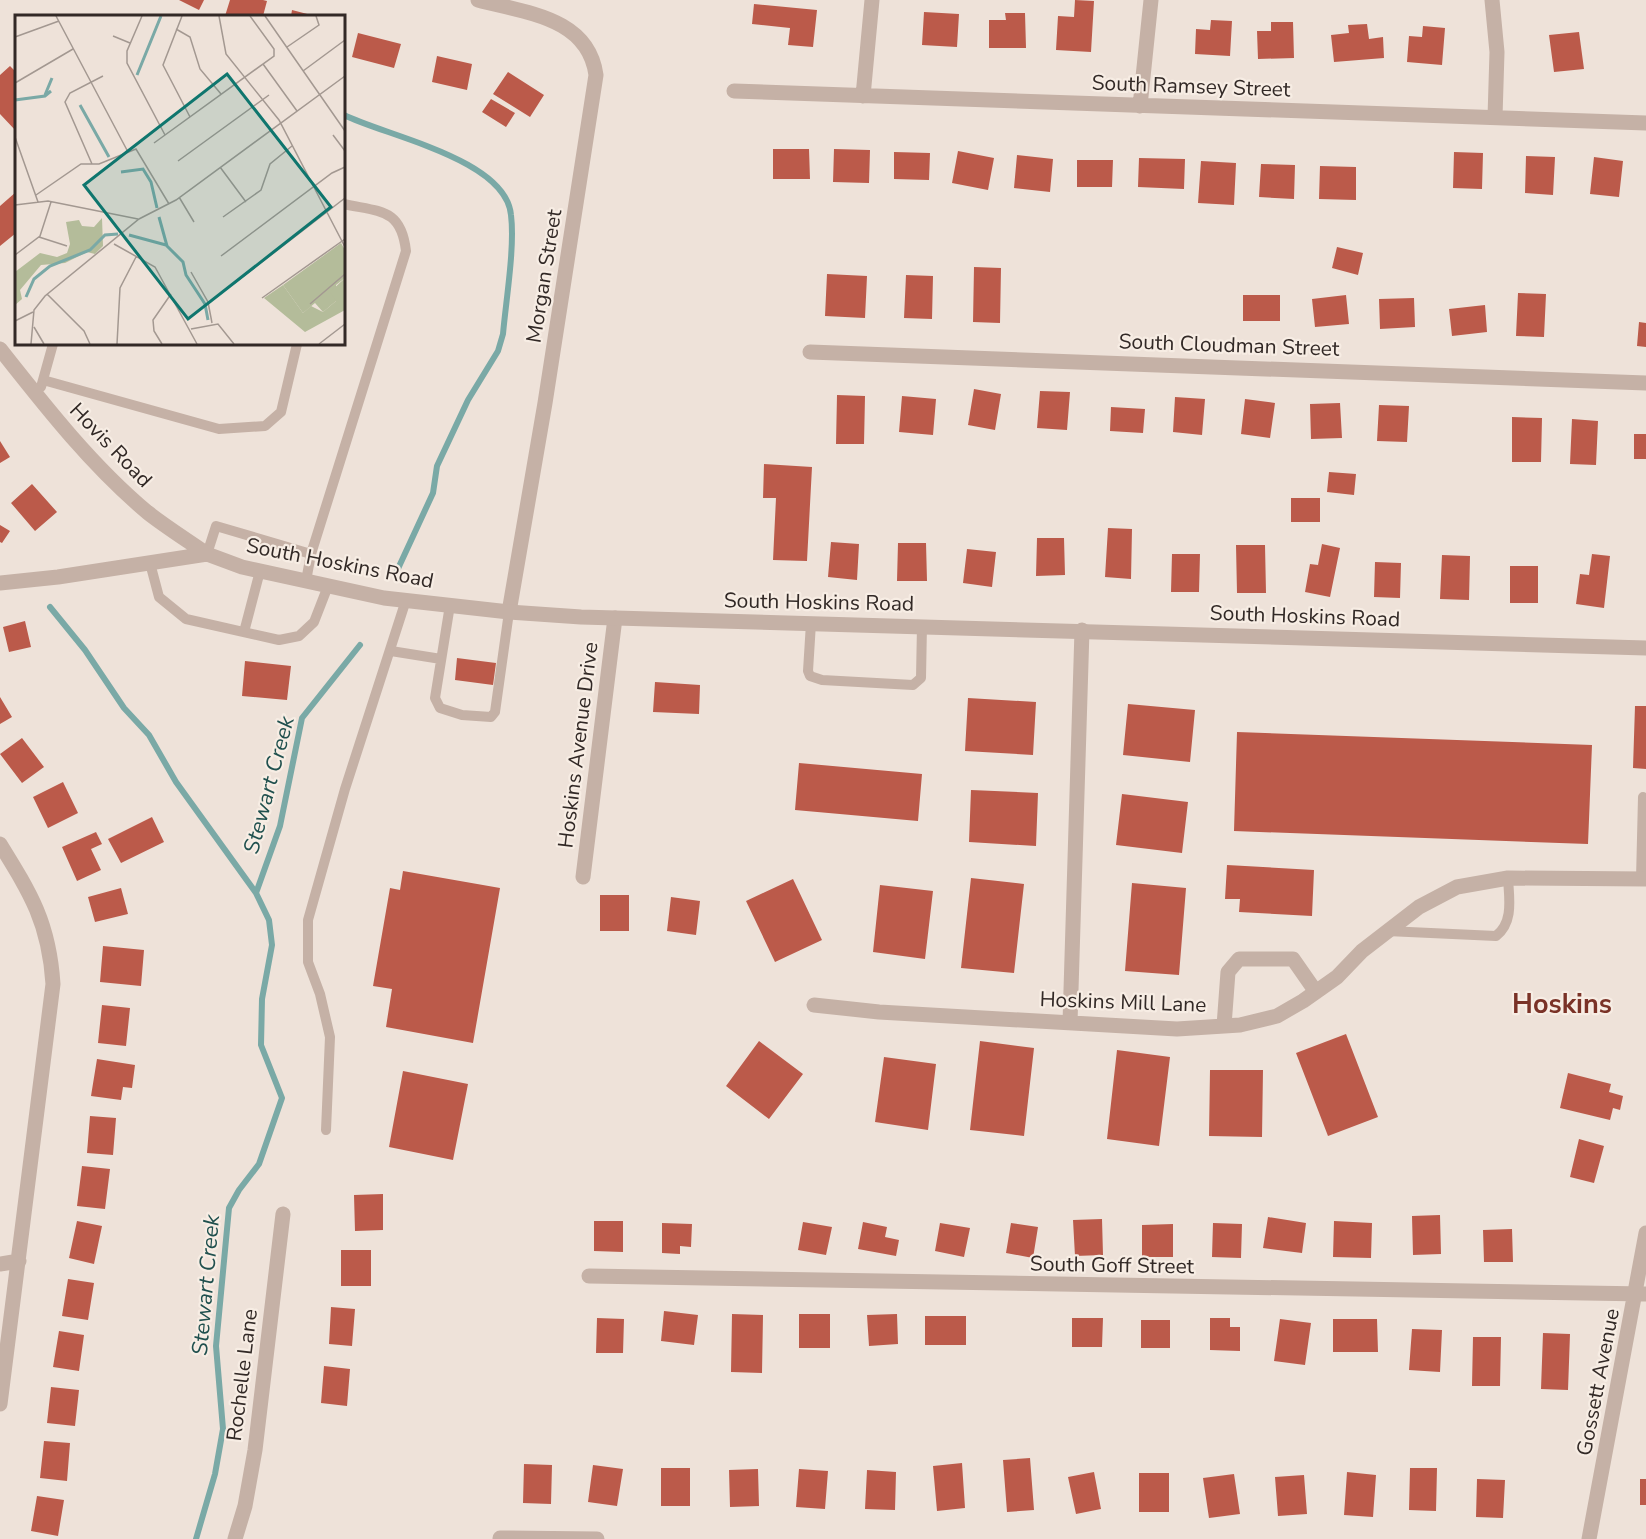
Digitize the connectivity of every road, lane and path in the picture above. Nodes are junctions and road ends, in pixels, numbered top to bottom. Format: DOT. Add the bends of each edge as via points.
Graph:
graph roads {
  1 [pos="478,0"];
  2 [pos="872,0"];
  3 [pos="1151,0"];
  4 [pos="1492,0"];
  5 [pos="505,4"];
  6 [pos="734,91"];
  7 [pos="863,96"];
  8 [pos="1140,106"];
  9 [pos="1495,117"];
  10 [pos="1646,123"];
  11 [pos="345,204"];
  12 [pos="53,345"];
  13 [pos="297,345"];
  14 [pos="0,349"];
  15 [pos="810,352"];
  16 [pos="43,380"];
  17 [pos="1646,383"];
  18 [pos="38,397"];
  19 [pos="207,554"];
  20 [pos="311,554"];
  21 [pos="150,563"];
  22 [pos="260,571"];
  23 [pos="306,581"];
  24 [pos="0,583"];
  25 [pos="328,586"];
  26 [pos="406,600"];
  27 [pos="450,605"];
  28 [pos="509,612"];
  29 [pos="615,618"];
  30 [pos="811,623"];
  31 [pos="922,625"];
  32 [pos="1082,630"];
  33 [pos="244,632"];
  34 [pos="1646,648"];
  35 [pos="391,651"];
  36 [pos="441,659"];
  37 [pos="1643,797"];
  38 [pos="0,844"];
  39 [pos="583,877"];
  40 [pos="1508,878"];
  41 [pos="1644,879"];
  42 [pos="1387,931"];
  43 [pos="1316,992"];
  44 [pos="814,1005"];
  45 [pos="1070,1023"];
  46 [pos="1224,1026"];
  47 [pos="327,1130"];
  48 [pos="283,1214"];
  49 [pos="1646,1233"];
  50 [pos="19,1261"];
  51 [pos="0,1264"];
  52 [pos="589,1276"];
  53 [pos="1641,1294"];
  54 [pos="0,1404"];
  55 [pos="500,1538"];
  56 [pos="234,1539"];
  57 [pos="597,1539"];
  58 [pos="1589,1539"];
  1 -- 5 [label="street, Morgan Street"];
  2 -- 7 [label="street"];
  3 -- 8 [label="street"];
  4 -- 9 [label="street" via="1497,52"];
  5 -- 28 [label="street, Morgan Street" via="570,28 588,49 596,75"];
  6 -- 7 [label="street, South Ramsey Street"];
  7 -- 8 [label="street, South Ramsey Street"];
  8 -- 9 [label="street, South Ramsey Street"];
  9 -- 10 [label="street, South Ramsey Street"];
  11 -- 20 [label="lane" via="394,217 404,230 406,251"];
  12 -- 16 [label="lane"];
  13 -- 16 [label="lane" via="281,412 265,426 219,429"];
  14 -- 18 [label="street, Hovis Road"];
  15 -- 17 [label="street, South Cloudman Street"];
  16 -- 18 [label="lane"];
  18 -- 19 [label="street, Hovis Road" via="70,437 121,488 148,513"];
  19 -- 20 [label="lane" via="216,526"];
  19 -- 21 [label="street, South Hoskins Road"];
  19 -- 22 [label="street, South Hoskins Road"];
  20 -- 23 [label="lane"];
  21 -- 24 [label="street, South Hoskins Road"];
  21 -- 33 [label="lane" via="159,597 186,620"];
  22 -- 23 [label="street, South Hoskins Road"];
  22 -- 33 [label="lane"];
  23 -- 25 [label="street, South Hoskins Road"];
  25 -- 26 [label="street, South Hoskins Road"];
  25 -- 33 [label="lane" via="314,622 299,636 279,640"];
  26 -- 27 [label="street, South Hoskins Road"];
  26 -- 35 [label="lane"];
  27 -- 28 [label="street, South Hoskins Road"];
  27 -- 36 [label="lane"];
  28 -- 29 [label="street, South Hoskins Road"];
  28 -- 36 [label="lane" via="495,712 491,717 462,715 440,708 435,698"];
  29 -- 30 [label="street, South Hoskins Road"];
  29 -- 39 [label="street, Hoskins Avenue Drive"];
  30 -- 31 [label="street, South Hoskins Road"];
  30 -- 31 [label="lane" via="810,676 913,686 921,678"];
  31 -- 32 [label="street, South Hoskins Road"];
  32 -- 34 [label="street, South Hoskins Road"];
  32 -- 45 [label="street"];
  35 -- 36 [label="lane"];
  35 -- 47 [label="lane" via="345,789 308,920 308,962 330,1037"];
  37 -- 41 [label="lane"];
  38 -- 50 [label="street" via="43,922 53,984"];
  40 -- 41 [label="street, Hoskins Mill Lane"];
  40 -- 42 [label="street, Hoskins Mill Lane" via="1457,887 1419,907"];
  40 -- 42 [label="lane" via="1510,909 1503,931 1496,936"];
  42 -- 43 [label="street, Hoskins Mill Lane"];
  43 -- 46 [label="street, Hoskins Mill Lane" via="1277,1016"];
  43 -- 46 [label="street" via="1293,959 1239,959 1228,972"];
  44 -- 45 [label="street, Hoskins Mill Lane"];
  45 -- 46 [label="street, Hoskins Mill Lane" via="1177,1029"];
  48 -- 56 [label="street, Rochelle Lane" via="255,1450 245,1506"];
  49 -- 53 [label="street, Gossett Avenue"];
  50 -- 51 [label="street"];
  50 -- 54 [label="street"];
  52 -- 53 [label="street, South Goff Street"];
  53 -- 58 [label="street, Gossett Avenue"];
  55 -- 57 [label="street"];
}
